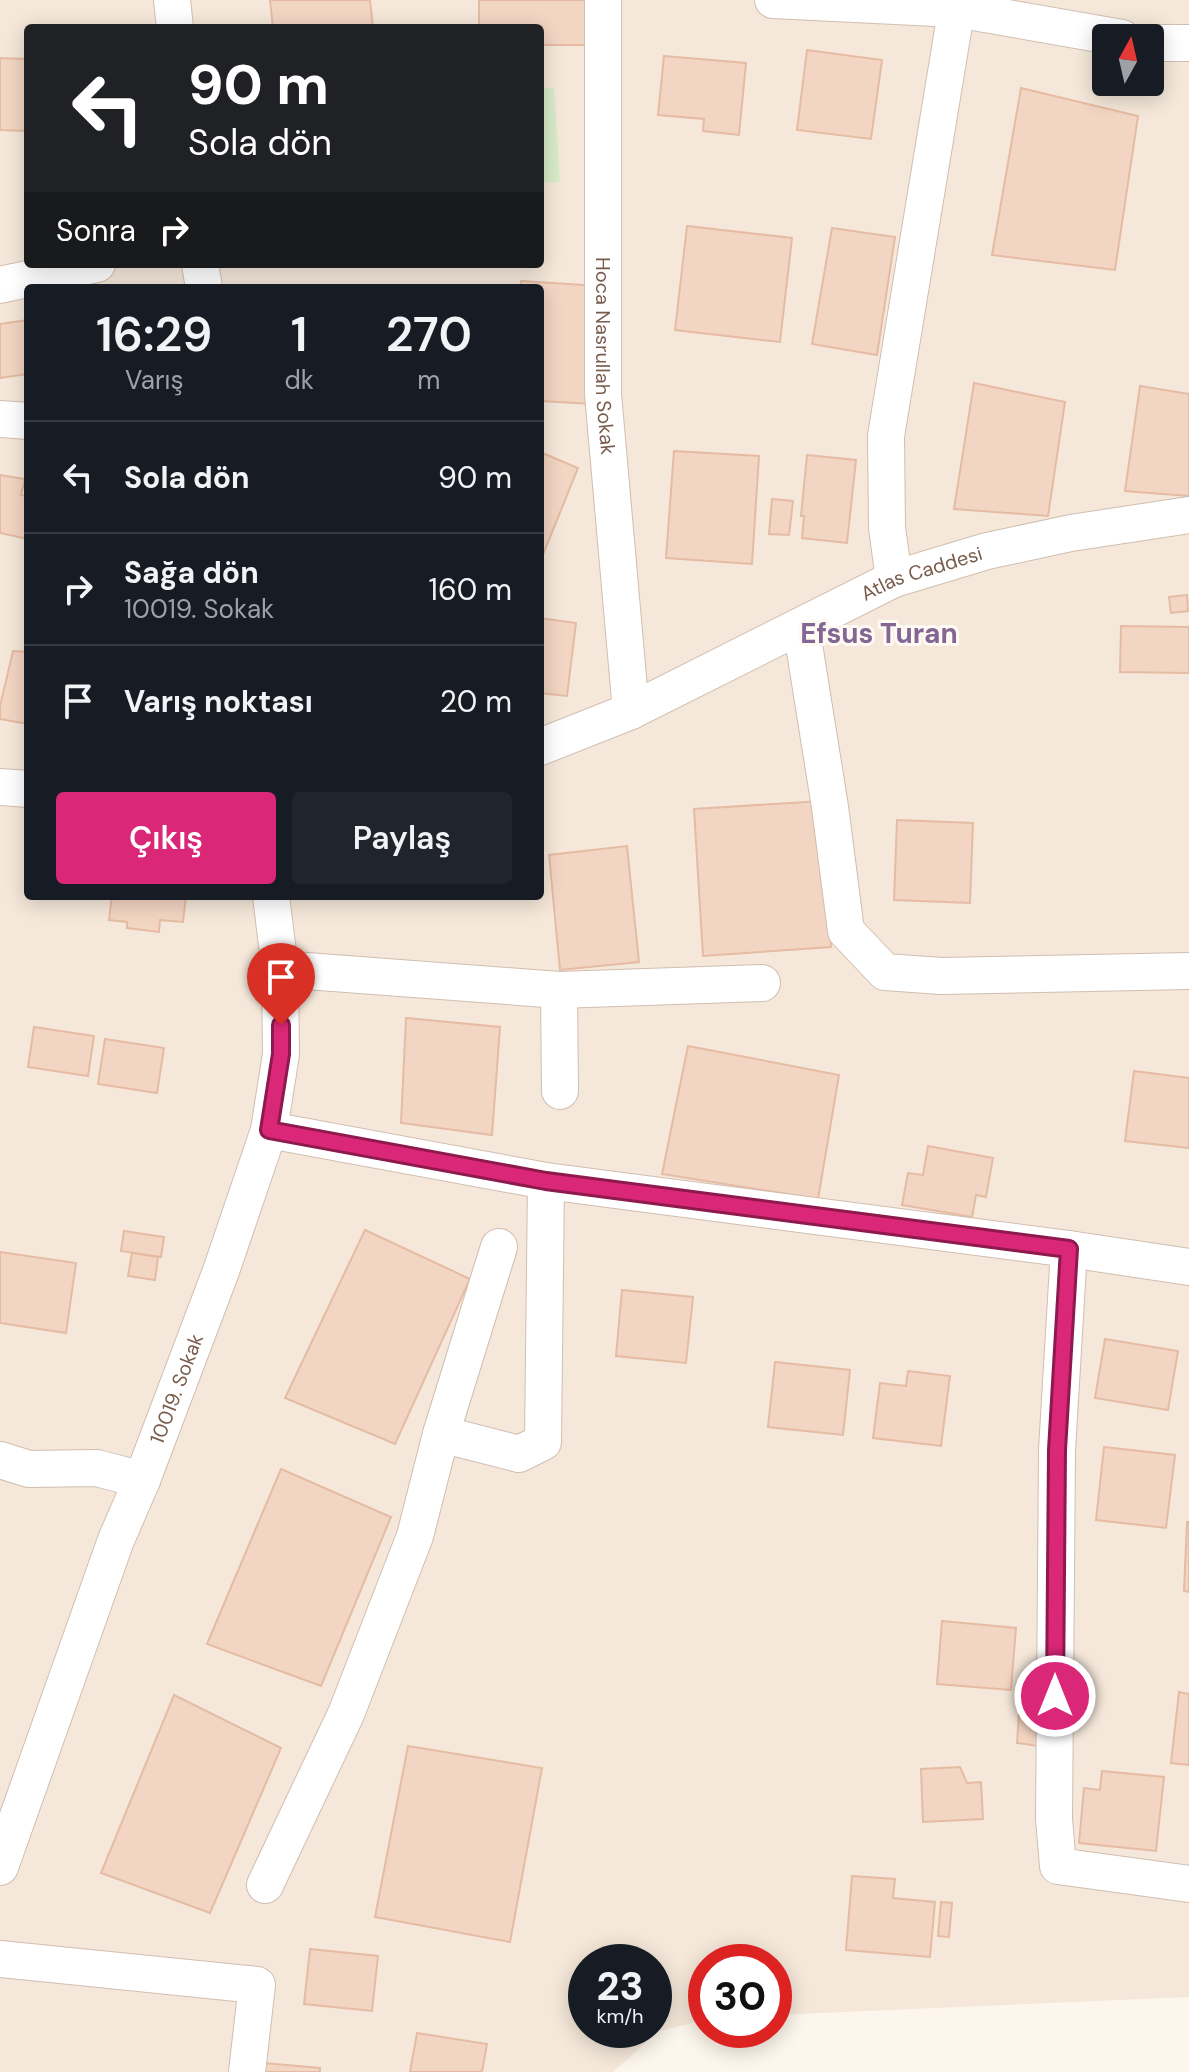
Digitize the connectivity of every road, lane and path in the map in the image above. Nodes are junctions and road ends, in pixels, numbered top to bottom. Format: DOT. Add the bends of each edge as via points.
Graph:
graph roads {
  1 [pos="172,0"];
  2 [pos="603,0"];
  3 [pos="773,0"];
  4 [pos="957,5"];
  5 [pos="175,24"];
  6 [pos="1092,32"];
  7 [pos="1164,43"];
  8 [pos="1189,43"];
  9 [pos="79,268"];
  10 [pos="0,285"];
  11 [pos="0,419"];
  12 [pos="24,421"];
  13 [pos="1189,515"];
  14 [pos="894,579"];
  15 [pos="801,626"];
  16 [pos="631,711"];
  17 [pos="544,745"];
  18 [pos="0,787"];
  19 [pos="24,789"];
  20 [pos="271,900"];
  21 [pos="280,969"];
  22 [pos="1189,971"];
  23 [pos="762,983"];
  24 [pos="559,990"];
  25 [pos="560,1091"];
  26 [pos="269,1130"];
  27 [pos="546,1181"];
  28 [pos="499,1247"];
  29 [pos="1069,1249"];
  30 [pos="1189,1267"];
  31 [pos="441,1434"];
  32 [pos="0,1460"];
  33 [pos="142,1480"];
  34 [pos="0,1867"];
  35 [pos="1189,1884"];
  36 [pos="265,1885"];
  37 [pos="0,1959"];
  38 [pos="247,2072"];
  1 -- 5 [label="street"];
  2 -- 16 [label="street, Hoca Nasrullah Sokak" via="603,394"];
  3 -- 4 [label="street"];
  4 -- 6 [label="street"];
  4 -- 14 [label="street" via="886,436 887,528"];
  7 -- 8 [label="street"];
  9 -- 10 [label="street"];
  11 -- 12 [label="street"];
  13 -- 14 [label="street, Atlas Caddesi" via="987,551"];
  14 -- 15 [label="street, Atlas Caddesi"];
  15 -- 16 [label="street, Atlas Caddesi"];
  15 -- 22 [label="street" via="846,931 885,972 954,976"];
  16 -- 17 [label="street, Atlas Caddesi"];
  18 -- 19 [label="street"];
  20 -- 21 [label="street, 10019. Sokak"];
  21 -- 24 [label="street"];
  21 -- 26 [label="street, 10019. Sokak" via="281,1054"];
  23 -- 24 [label="street"];
  24 -- 25 [label="street"];
  26 -- 27 [label="street"];
  26 -- 33 [label="street, 10019. Sokak"];
  27 -- 29 [label="street"];
  27 -- 31 [label="street" via="543,1442 519,1454"];
  28 -- 31 [label="street"];
  29 -- 30 [label="street"];
  29 -- 35 [label="street" via="1057,1450 1058,1866"];
  31 -- 36 [label="street" via="415,1536 346,1714"];
  32 -- 33 [label="street" via="29,1469 97,1468"];
  33 -- 34 [label="street, 10019. Sokak"];
  37 -- 38 [label="street" via="257,1985"];
}
